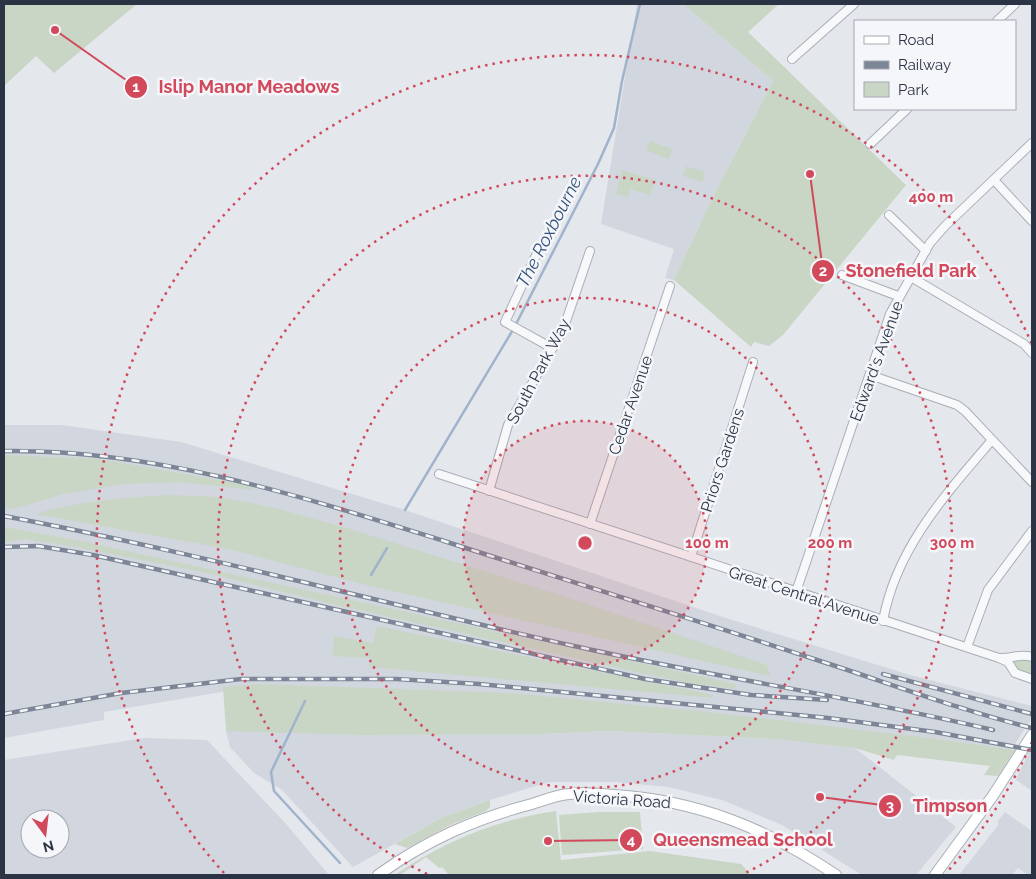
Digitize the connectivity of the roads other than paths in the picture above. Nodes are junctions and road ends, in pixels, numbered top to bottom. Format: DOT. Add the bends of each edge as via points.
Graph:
graph roads {
  1 [pos="854,4"];
  2 [pos="1015,4"];
  3 [pos="998,20"];
  4 [pos="792,59"];
  5 [pos="905,110"];
  6 [pos="1032,143"];
  7 [pos="870,144"];
  8 [pos="994,180"];
  9 [pos="889,215"];
  10 [pos="1032,221"];
  11 [pos="538,251"];
  12 [pos="590,251"];
  13 [pos="926,251"];
  14 [pos="842,275"];
  15 [pos="911,277"];
  16 [pos="670,286"];
  17 [pos="898,296"];
  18 [pos="552,348"];
  19 [pos="1032,353"];
  20 [pos="754,362"];
  21 [pos="870,375"];
  22 [pos="992,440"];
  23 [pos="439,474"];
  24 [pos="1032,482"];
  25 [pos="489,491"];
  26 [pos="590,524"];
  27 [pos="1032,531"];
  28 [pos="691,557"];
  29 [pos="796,592"];
  30 [pos="883,620"];
  31 [pos="967,647"];
  32 [pos="1032,657"];
  33 [pos="999,658"];
  34 [pos="1032,679"];
  35 [pos="1032,735"];
  36 [pos="378,875"];
  37 [pos="836,875"];
  38 [pos="935,875"];
  1 -- 4 [label="street"];
  2 -- 3 [label="street"];
  5 -- 7 [label="street"];
  6 -- 8 [label="street, Edward's Avenue"];
  8 -- 10 [label="street"];
  8 -- 13 [label="street, Edward's Avenue" via="945,226"];
  9 -- 13 [label="street"];
  11 -- 18 [label="street" via="505,322"];
  12 -- 18 [label="street, South Park Way" via="563,330"];
  13 -- 15 [label="street, Edward's Avenue"];
  14 -- 17 [label="street"];
  15 -- 17 [label="street, Edward's Avenue"];
  15 -- 19 [label="street" via="1024,344"];
  16 -- 26 [label="street, Cedar Avenue"];
  17 -- 21 [label="street, Edward's Avenue"];
  18 -- 25 [label="street, South Park Way" via="508,425"];
  20 -- 28 [label="street, Priors Gardens"];
  21 -- 22 [label="street" via="957,405"];
  21 -- 29 [label="street, Edward's Avenue"];
  22 -- 24 [label="street"];
  22 -- 30 [label="street" via="925,522 902,562"];
  23 -- 25 [label="street, Great Central Avenue"];
  25 -- 26 [label="street, Great Central Avenue"];
  26 -- 28 [label="street, Great Central Avenue"];
  27 -- 31 [label="street" via="988,590"];
  28 -- 29 [label="street, Great Central Avenue"];
  29 -- 30 [label="street, Great Central Avenue"];
  30 -- 31 [label="street, Great Central Avenue"];
  31 -- 33 [label="street, Great Central Avenue"];
  32 -- 33 [label="street, Great Central Avenue" via="1023,654"];
  33 -- 34 [label="street, Great Central Avenue" via="1008,662 1015,673"];
  35 -- 38 [label="street"];
  36 -- 37 [label="street, Victoria Road" via="416,849 475,821 568,794 588,794 663,800 713,812 784,843"];
}
